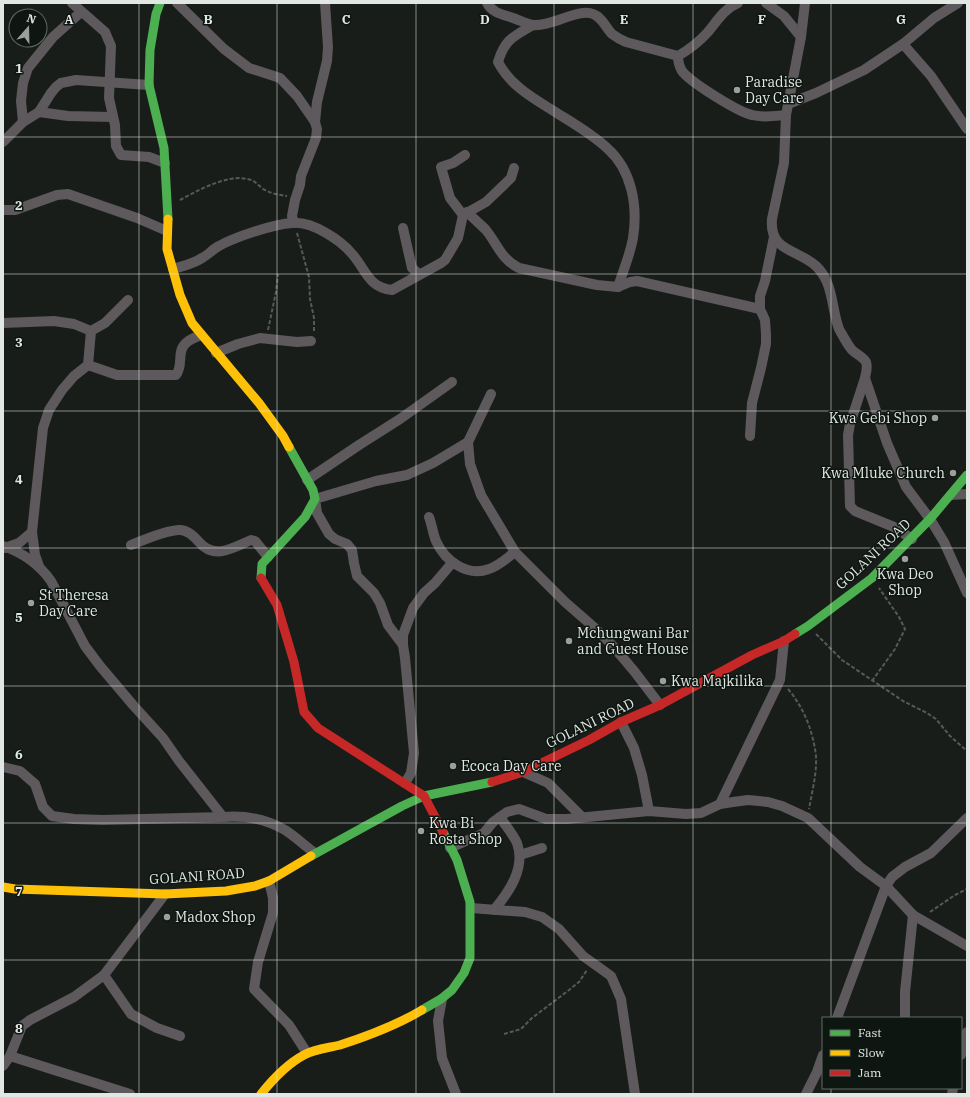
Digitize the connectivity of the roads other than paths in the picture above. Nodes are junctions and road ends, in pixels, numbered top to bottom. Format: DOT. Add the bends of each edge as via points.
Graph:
graph roads {
  1 [pos="72,3"];
  2 [pos="160,3"];
  3 [pos="177,3"];
  4 [pos="325,3"];
  5 [pos="487,3"];
  6 [pos="738,3"];
  7 [pos="766,3"];
  8 [pos="805,3"];
  9 [pos="958,3"];
  10 [pos="81,12"];
  11 [pos="534,25"];
  12 [pos="801,37"];
  13 [pos="903,44"];
  14 [pos="678,56"];
  15 [pos="109,83"];
  16 [pos="149,85"];
  17 [pos="788,104"];
  18 [pos="39,112"];
  19 [pos="786,115"];
  20 [pos="112,117"];
  21 [pos="23,122"];
  22 [pos="315,122"];
  23 [pos="967,129"];
  24 [pos="3,142"];
  25 [pos="465,155"];
  26 [pos="165,163"];
  27 [pos="514,168"];
  28 [pos="3,210"];
  29 [pos="465,213"];
  30 [pos="294,223"];
  31 [pos="403,228"];
  32 [pos="167,231"];
  33 [pos="774,237"];
  34 [pos="173,269"];
  35 [pos="419,274"];
  36 [pos="618,287"];
  37 [pos="128,300"];
  38 [pos="760,308"];
  39 [pos="3,323"];
  40 [pos="91,331"];
  41 [pos="201,335"];
  42 [pos="311,341"];
  43 [pos="216,353"];
  44 [pos="88,365"];
  45 [pos="865,378"];
  46 [pos="452,382"];
  47 [pos="491,394"];
  48 [pos="750,436"];
  49 [pos="468,442"];
  50 [pos="967,475"];
  51 [pos="307,480"];
  52 [pos="967,494"];
  53 [pos="951,495"];
  54 [pos="315,499"];
  55 [pos="430,517"];
  56 [pos="930,519"];
  57 [pos="32,532"];
  58 [pos="912,539"];
  59 [pos="131,545"];
  60 [pos="5,547"];
  61 [pos="515,552"];
  62 [pos="268,557"];
  63 [pos="452,563"];
  64 [pos="39,566"];
  65 [pos="967,593"];
  66 [pos="784,641"];
  67 [pos="403,645"];
  68 [pos="660,705"];
  69 [pos="621,722"];
  70 [pos="3,767"];
  71 [pos="523,772"];
  72 [pos="405,783"];
  73 [pos="424,796"];
  74 [pos="720,804"];
  75 [pos="649,812"];
  76 [pos="223,817"];
  77 [pos="500,817"];
  78 [pos="582,817"];
  79 [pos="967,818"];
  80 [pos="450,848"];
  81 [pos="542,848"];
  82 [pos="315,853"];
  83 [pos="520,854"];
  84 [pos="269,881"];
  85 [pos="886,886"];
  86 [pos="3,887"];
  87 [pos="165,894"];
  88 [pos="470,908"];
  89 [pos="494,910"];
  90 [pos="914,916"];
  91 [pos="967,946"];
  92 [pos="104,975"];
  93 [pos="442,999"];
  94 [pos="837,1017"];
  95 [pos="905,1017"];
  96 [pos="967,1032"];
  97 [pos="180,1036"];
  98 [pos="962,1051"];
  99 [pos="307,1053"];
  100 [pos="10,1056"];
  101 [pos="822,1057"];
  102 [pos="3,1066"];
  103 [pos="130,1094"];
  104 [pos="261,1094"];
  105 [pos="456,1094"];
  106 [pos="634,1094"];
  107 [pos="806,1094"];
  1 -- 10 [label="street"];
  2 -- 16 [label="street" via="150,50"];
  3 -- 22 [label="street" via="224,49 249,68 280,78 297,96"];
  4 -- 22 [label="street" via="327,61"];
  5 -- 11 [label="street" via="497,13"];
  6 -- 14 [label="street" via="724,12 699,41"];
  7 -- 12 [label="street" via="784,16"];
  8 -- 12 [label="street"];
  9 -- 13 [label="street" via="934,18"];
  10 -- 15 [label="street" via="105,32 111,46"];
  10 -- 21 [label="street" via="53,37 28,68 20,101"];
  11 -- 14 [label="street" via="585,12 594,14 613,34 626,42"];
  11 -- 36 [label="street" via="509,39 498,62 523,92 581,128 608,149 623,168 631,186 634,219 633,238"];
  12 -- 17 [label="street"];
  13 -- 17 [label="street" via="864,70 811,96"];
  13 -- 23 [label="street" via="931,76"];
  14 -- 19 [label="street" via="682,71 733,108 743,113 767,117"];
  15 -- 16 [label="street"];
  15 -- 18 [label="street" via="76,80 61,83"];
  15 -- 20 [label="street"];
  16 -- 26 [label="street"];
  17 -- 19 [label="street"];
  18 -- 20 [label="street"];
  18 -- 21 [label="street"];
  19 -- 33 [label="street" via="784,163 771,227"];
  20 -- 26 [label="street" via="115,124 116,146 120,155 149,157"];
  21 -- 24 [label="street"];
  22 -- 30 [label="street" via="316,138 301,176 292,216"];
  25 -- 29 [label="street" via="441,167 450,198"];
  26 -- 32 [label="street"];
  27 -- 29 [label="street" via="512,178 486,202"];
  28 -- 32 [label="street" via="15,210 57,195 68,194"];
  29 -- 35 [label="street" via="458,238 449,254 441,263"];
  29 -- 36 [label="street" via="486,230 510,264 597,285"];
  30 -- 34 [label="street" via="243,236 219,246 189,265"];
  30 -- 35 [label="street" via="314,227 338,241 354,255 364,273 383,289 392,290"];
  31 -- 35 [label="street" via="412,268"];
  32 -- 34 [label="street"];
  33 -- 38 [label="street" via="760,296"];
  33 -- 45 [label="street" via="789,251 808,259 822,272 832,293 839,328 867,366"];
  34 -- 41 [label="street" via="180,295 192,323"];
  36 -- 38 [label="street" via="637,281"];
  37 -- 40 [label="street" via="105,323"];
  38 -- 48 [label="street" via="765,320 766,344 752,403"];
  39 -- 40 [label="street" via="54,321 74,324"];
  40 -- 44 [label="street"];
  41 -- 43 [label="street"];
  41 -- 44 [label="street" via="183,347 176,375 117,375"];
  42 -- 43 [label="street" via="297,342 265,337"];
  43 -- 51 [label="street" via="259,402"];
  44 -- 57 [label="street" via="74,376 48,410 43,428"];
  45 -- 56 [label="street" via="887,443 906,487"];
  45 -- 58 [label="street" via="848,435 850,506 855,511 894,527"];
  46 -- 51 [label="street"];
  47 -- 49 [label="street"];
  49 -- 54 [label="street" via="407,475 376,481"];
  49 -- 61 [label="street" via="470,464 481,495"];
  50 -- 53 [label="street, GOLANI ROAD"];
  51 -- 54 [label="street"];
  52 -- 53 [label="street"];
  53 -- 56 [label="street, GOLANI ROAD"];
  54 -- 62 [label="street" via="305,517"];
  54 -- 67 [label="street" via="317,513 329,534 347,544 352,550 358,576 377,598 388,625"];
  55 -- 63 [label="street" via="437,542"];
  56 -- 58 [label="street, GOLANI ROAD"];
  56 -- 65 [label="street" via="944,542"];
  57 -- 60 [label="street" via="19,543"];
  57 -- 64 [label="street"];
  58 -- 66 [label="street, GOLANI ROAD" via="872,578"];
  59 -- 62 [label="street" via="170,531 181,530 194,536 204,548 216,552 231,549 251,540 255,541"];
  60 -- 64 [label="street"];
  61 -- 63 [label="street" via="489,569 475,571"];
  61 -- 68 [label="street" via="612,645"];
  62 -- 72 [label="street" via="262,564 261,578 277,605 294,662 304,712 318,728"];
  63 -- 67 [label="street" via="413,608 403,635"];
  64 -- 76 [label="street" via="51,581 85,646 163,738"];
  66 -- 68 [label="street, GOLANI ROAD" via="752,655"];
  66 -- 74 [label="street" via="780,680"];
  67 -- 72 [label="street" via="414,754 411,773"];
  68 -- 69 [label="street, GOLANI ROAD"];
  69 -- 71 [label="street, GOLANI ROAD"];
  69 -- 75 [label="street" via="634,748"];
  70 -- 76 [label="street" via="20,771 34,784 43,807 52,816 103,820"];
  71 -- 73 [label="street, GOLANI ROAD" via="495,781"];
  71 -- 78 [label="street" via="548,783"];
  72 -- 73 [label="street"];
  73 -- 80 [label="street"];
  73 -- 82 [label="street, GOLANI ROAD"];
  74 -- 75 [label="street" via="701,813"];
  74 -- 85 [label="street" via="748,800 768,802 808,818 860,867"];
  75 -- 78 [label="street"];
  76 -- 82 [label="street" via="238,816 267,822 286,830"];
  77 -- 78 [label="street" via="519,809 546,819"];
  77 -- 80 [label="street" via="484,833"];
  77 -- 83 [label="street" via="516,842"];
  79 -- 85 [label="street" via="931,853 905,867 892,877"];
  80 -- 88 [label="street" via="457,860"];
  81 -- 83 [label="street"];
  82 -- 84 [label="street, GOLANI ROAD"];
  83 -- 89 [label="street" via="513,883"];
  84 -- 87 [label="street, GOLANI ROAD" via="226,891"];
  84 -- 99 [label="street" via="273,913 258,962 254,989 289,1025"];
  85 -- 90 [label="street"];
  85 -- 94 [label="street"];
  86 -- 87 [label="street, GOLANI ROAD"];
  87 -- 92 [label="street"];
  88 -- 89 [label="street"];
  88 -- 93 [label="street" via="470,958 461,978"];
  89 -- 106 [label="street" via="525,912 542,917 560,929 583,956 611,976 621,999"];
  90 -- 91 [label="street"];
  90 -- 95 [label="street"];
  92 -- 97 [label="street" via="131,1014 156,1028"];
  92 -- 100 [label="street" via="74,997 22,1026"];
  93 -- 99 [label="street" via="387,1028 333,1047"];
  93 -- 105 [label="street" via="438,1022 442,1058"];
  96 -- 98 [label="street"];
  99 -- 104 [label="street" via="270,1082"];
  100 -- 102 [label="street"];
  100 -- 103 [label="street"];
  101 -- 107 [label="street"];
}
